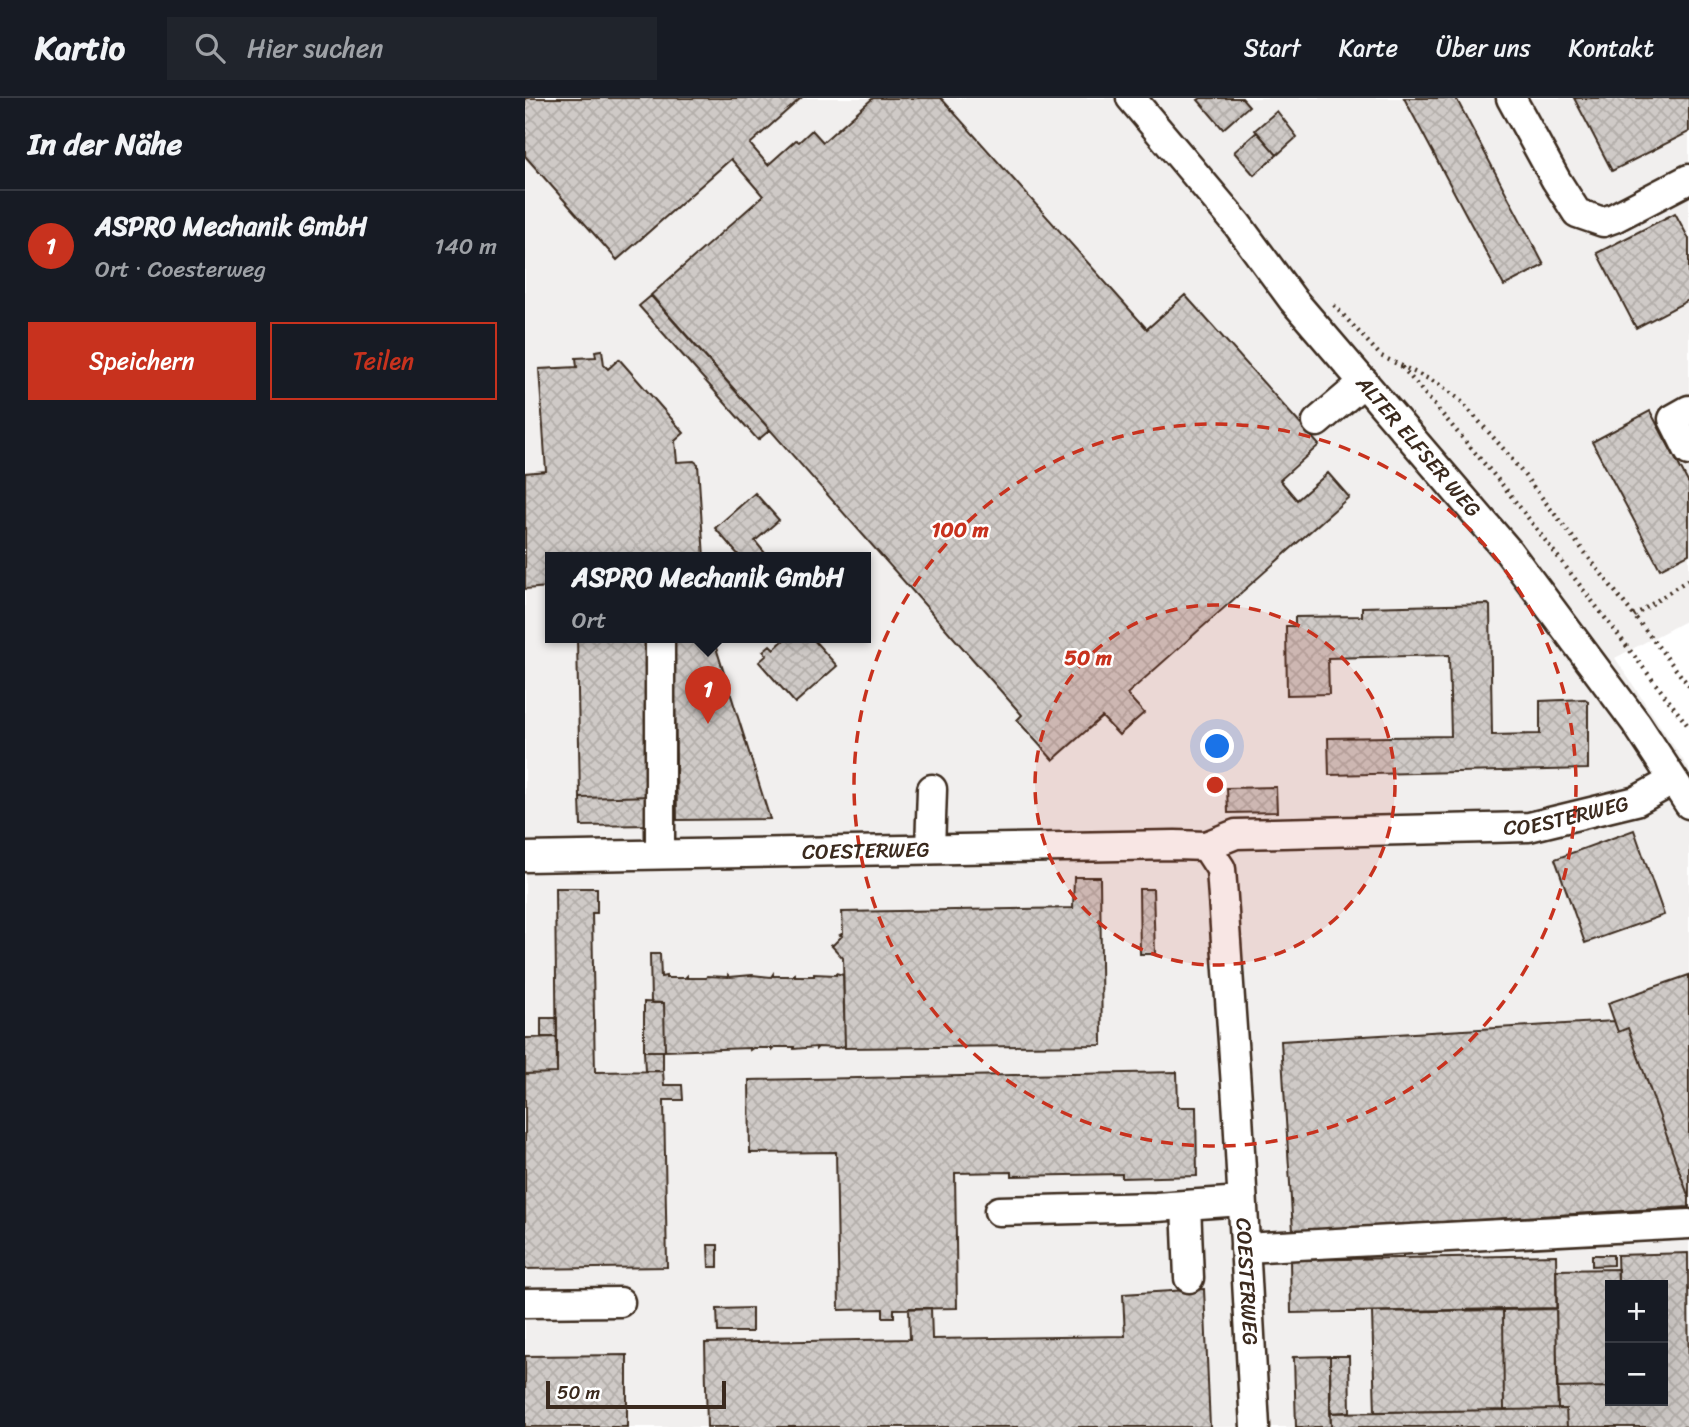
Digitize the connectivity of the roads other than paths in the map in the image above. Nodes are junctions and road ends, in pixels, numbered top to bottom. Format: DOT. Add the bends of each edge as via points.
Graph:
graph roads {
  1 [pos="1131,98"];
  2 [pos="1511,98"];
  3 [pos="1689,179"];
  4 [pos="1364,382"];
  5 [pos="1689,410"];
  6 [pos="1317,422"];
  7 [pos="1689,451"];
  8 [pos="660,643"];
  9 [pos="1672,781"];
  10 [pos="932,789"];
  11 [pos="1689,804"];
  12 [pos="1206,846"];
  13 [pos="930,849"];
  14 [pos="660,854"];
  15 [pos="525,857"];
  16 [pos="1242,1201"];
  17 [pos="1186,1205"];
  18 [pos="999,1211"];
  19 [pos="1689,1224"];
  20 [pos="1245,1248"];
  21 [pos="1189,1278"];
  22 [pos="620,1302"];
  23 [pos="525,1303"];
  24 [pos="1255,1427"];
  1 -- 4 [label="street, ALTER ELFSER WEG"];
  2 -- 3 [label="street" via="1577,213 1603,222"];
  4 -- 6 [label="street"];
  4 -- 9 [label="street, ALTER ELFSER WEG" via="1508,551 1636,723"];
  5 -- 7 [label="street" via="1673,419"];
  8 -- 14 [label="street"];
  9 -- 11 [label="street, ALTER ELFSER WEG"];
  9 -- 12 [label="street, COESTERWEG" via="1636,801 1529,827 1236,834"];
  10 -- 13 [label="street"];
  12 -- 13 [label="street, COESTERWEG"];
  12 -- 16 [label="street, COESTERWEG" via="1221,869"];
  13 -- 14 [label="street, COESTERWEG"];
  14 -- 15 [label="street, COESTERWEG"];
  16 -- 17 [label="street"];
  16 -- 20 [label="street, COESTERWEG"];
  17 -- 18 [label="street"];
  17 -- 21 [label="street"];
  19 -- 20 [label="street"];
  20 -- 24 [label="street, COESTERWEG"];
  22 -- 23 [label="street"];
}
